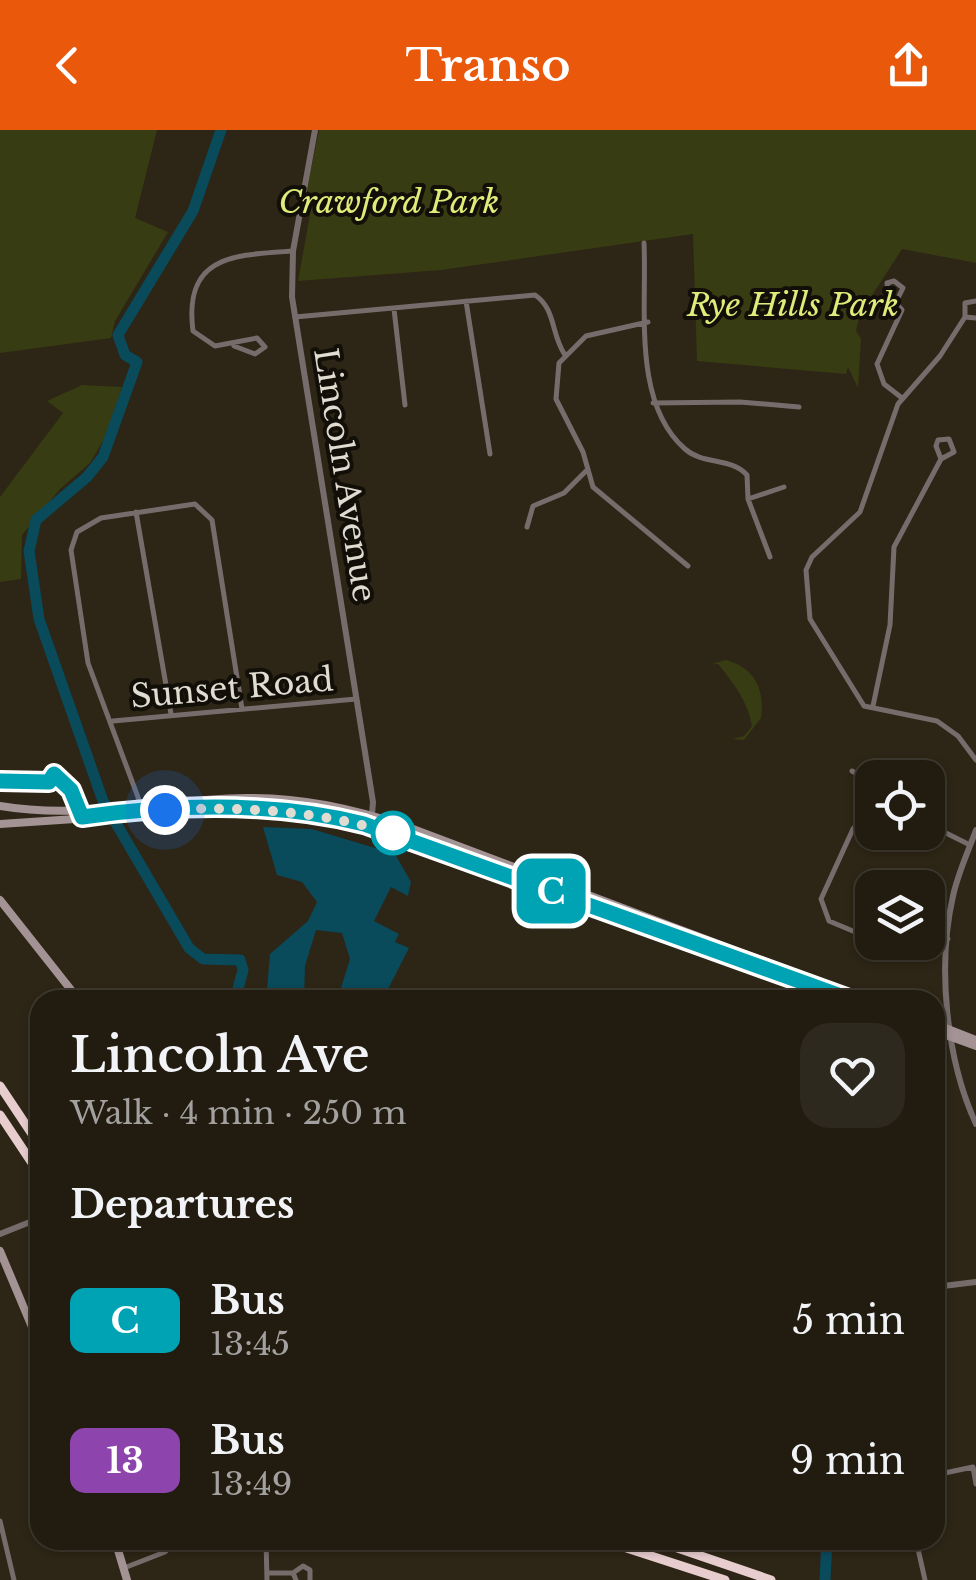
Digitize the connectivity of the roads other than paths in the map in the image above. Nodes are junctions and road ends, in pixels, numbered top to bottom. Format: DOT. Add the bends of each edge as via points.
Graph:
graph roads {
  1 [pos="315,130"];
  2 [pos="644,243"];
  3 [pos="293,250"];
  4 [pos="897,300"];
  5 [pos="466,301"];
  6 [pos="976,301"];
  7 [pos="394,308"];
  8 [pos="964,314"];
  9 [pos="295,316"];
  10 [pos="976,318"];
  11 [pos="648,322"];
  12 [pos="234,346"];
  13 [pos="564,354"];
  14 [pos="902,398"];
  15 [pos="654,403"];
  16 [pos="405,406"];
  17 [pos="799,407"];
  18 [pos="490,454"];
  19 [pos="942,459"];
  20 [pos="586,471"];
  21 [pos="784,487"];
  22 [pos="748,499"];
  23 [pos="136,512"];
  24 [pos="526,527"];
  25 [pos="770,557"];
  26 [pos="688,566"];
  27 [pos="356,699"];
  28 [pos="873,706"];
  29 [pos="242,709"];
  30 [pos="171,714"];
  31 [pos="113,720"];
  32 [pos="976,760"];
  33 [pos="852,770"];
  34 [pos="855,772"];
  35 [pos="0,806"];
  36 [pos="142,809"];
  37 [pos="97,812"];
  38 [pos="372,816"];
  39 [pos="0,824"];
  40 [pos="371,827"];
  41 [pos="855,828"];
  42 [pos="976,830"];
  43 [pos="945,832"];
  44 [pos="971,845"];
  45 [pos="0,900"];
  46 [pos="855,932"];
  47 [pos="945,940"];
  48 [pos="948,940"];
  49 [pos="72,990"];
  50 [pos="824,990"];
  51 [pos="840,990"];
  52 [pos="945,1032"];
  53 [pos="952,1034"];
  54 [pos="976,1043"];
  55 [pos="0,1086"];
  56 [pos="0,1115"];
  57 [pos="976,1124"];
  58 [pos="30,1131"];
  59 [pos="30,1160"];
  60 [pos="30,1222"];
  61 [pos="0,1234"];
  62 [pos="0,1251"];
  63 [pos="976,1282"];
  64 [pos="945,1286"];
  65 [pos="30,1322"];
  66 [pos="945,1472"];
  67 [pos="976,1484"];
  68 [pos="0,1521"];
  69 [pos="118,1550"];
  70 [pos="167,1550"];
  71 [pos="266,1550"];
  72 [pos="633,1550"];
  73 [pos="683,1550"];
  74 [pos="918,1550"];
  75 [pos="124,1568"];
  76 [pos="267,1576"];
  77 [pos="294,1576"];
  78 [pos="14,1580"];
  79 [pos="128,1580"];
  80 [pos="310,1580"];
  81 [pos="725,1580"];
  82 [pos="771,1580"];
  83 [pos="924,1580"];
  1 -- 3 [label="street, Lincoln Avenue"];
  2 -- 11 [label="street"];
  3 -- 9 [label="street, Lincoln Avenue"];
  3 -- 12 [label="street" via="225,257 204,271 193,331 204,343"];
  4 -- 14 [label="street" via="902,310 877,364 884,384"];
  5 -- 7 [label="street"];
  5 -- 13 [label="street" via="539,296"];
  5 -- 18 [label="street"];
  6 -- 8 [label="street" via="965,303"];
  7 -- 9 [label="street"];
  7 -- 16 [label="street"];
  8 -- 10 [label="street"];
  8 -- 14 [label="street" via="940,356"];
  9 -- 27 [label="street, Lincoln Avenue"];
  11 -- 13 [label="street" via="586,336"];
  11 -- 15 [label="street"];
  12 -- 12 [label="street" via="258,338 265,347 256,354"];
  13 -- 20 [label="street" via="556,399"];
  14 -- 28 [label="street" via="860,512 806,570 810,618 864,706"];
  15 -- 17 [label="street"];
  15 -- 22 [label="street" via="687,451 742,469 751,482"];
  19 -- 28 [label="street" via="894,547 890,625"];
  20 -- 24 [label="street" via="564,493 533,506"];
  20 -- 26 [label="street" via="608,502"];
  21 -- 22 [label="street"];
  22 -- 25 [label="street"];
  23 -- 29 [label="street" via="195,504 212,520"];
  23 -- 30 [label="street"];
  23 -- 31 [label="street" via="88,524 72,543 88,663"];
  27 -- 29 [label="street, Sunset Road"];
  27 -- 38 [label="street, Lincoln Avenue"];
  28 -- 32 [label="street" via="937,721"];
  29 -- 30 [label="street, Sunset Road"];
  30 -- 31 [label="street, Sunset Road"];
  31 -- 36 [label="street"];
  33 -- 34 [label="street"];
  35 -- 37 [label="main road"];
  36 -- 37 [label="main road"];
  36 -- 38 [label="main road" via="269,798"];
  36 -- 40 [label="main road" via="309,812"];
  37 -- 39 [label="main road"];
  38 -- 40 [label="street, Lincoln Avenue"];
  38 -- 51 [label="main road"];
  40 -- 50 [label="main road"];
  41 -- 46 [label="street" via="821,899 829,921"];
  42 -- 44 [label="street"];
  43 -- 44 [label="street"];
  44 -- 48 [label="street" via="953,896"];
  45 -- 49 [label="main road"];
  47 -- 48 [label="street"];
  48 -- 53 [label="street"];
  52 -- 53 [label="main road"];
  53 -- 54 [label="main road"];
  53 -- 57 [label="street"];
  55 -- 58 [label="highway"];
  56 -- 59 [label="highway"];
  60 -- 61 [label="street"];
  62 -- 65 [label="main road"];
  63 -- 64 [label="street"];
  66 -- 67 [label="street" via="973,1467"];
  68 -- 78 [label="street"];
  69 -- 75 [label="main road"];
  70 -- 75 [label="street"];
  71 -- 76 [label="street"];
  72 -- 81 [label="highway"];
  73 -- 82 [label="highway"];
  74 -- 83 [label="street"];
  75 -- 79 [label="main road"];
  76 -- 77 [label="street"];
  77 -- 80 [label="street" via="307,1567"];
}
